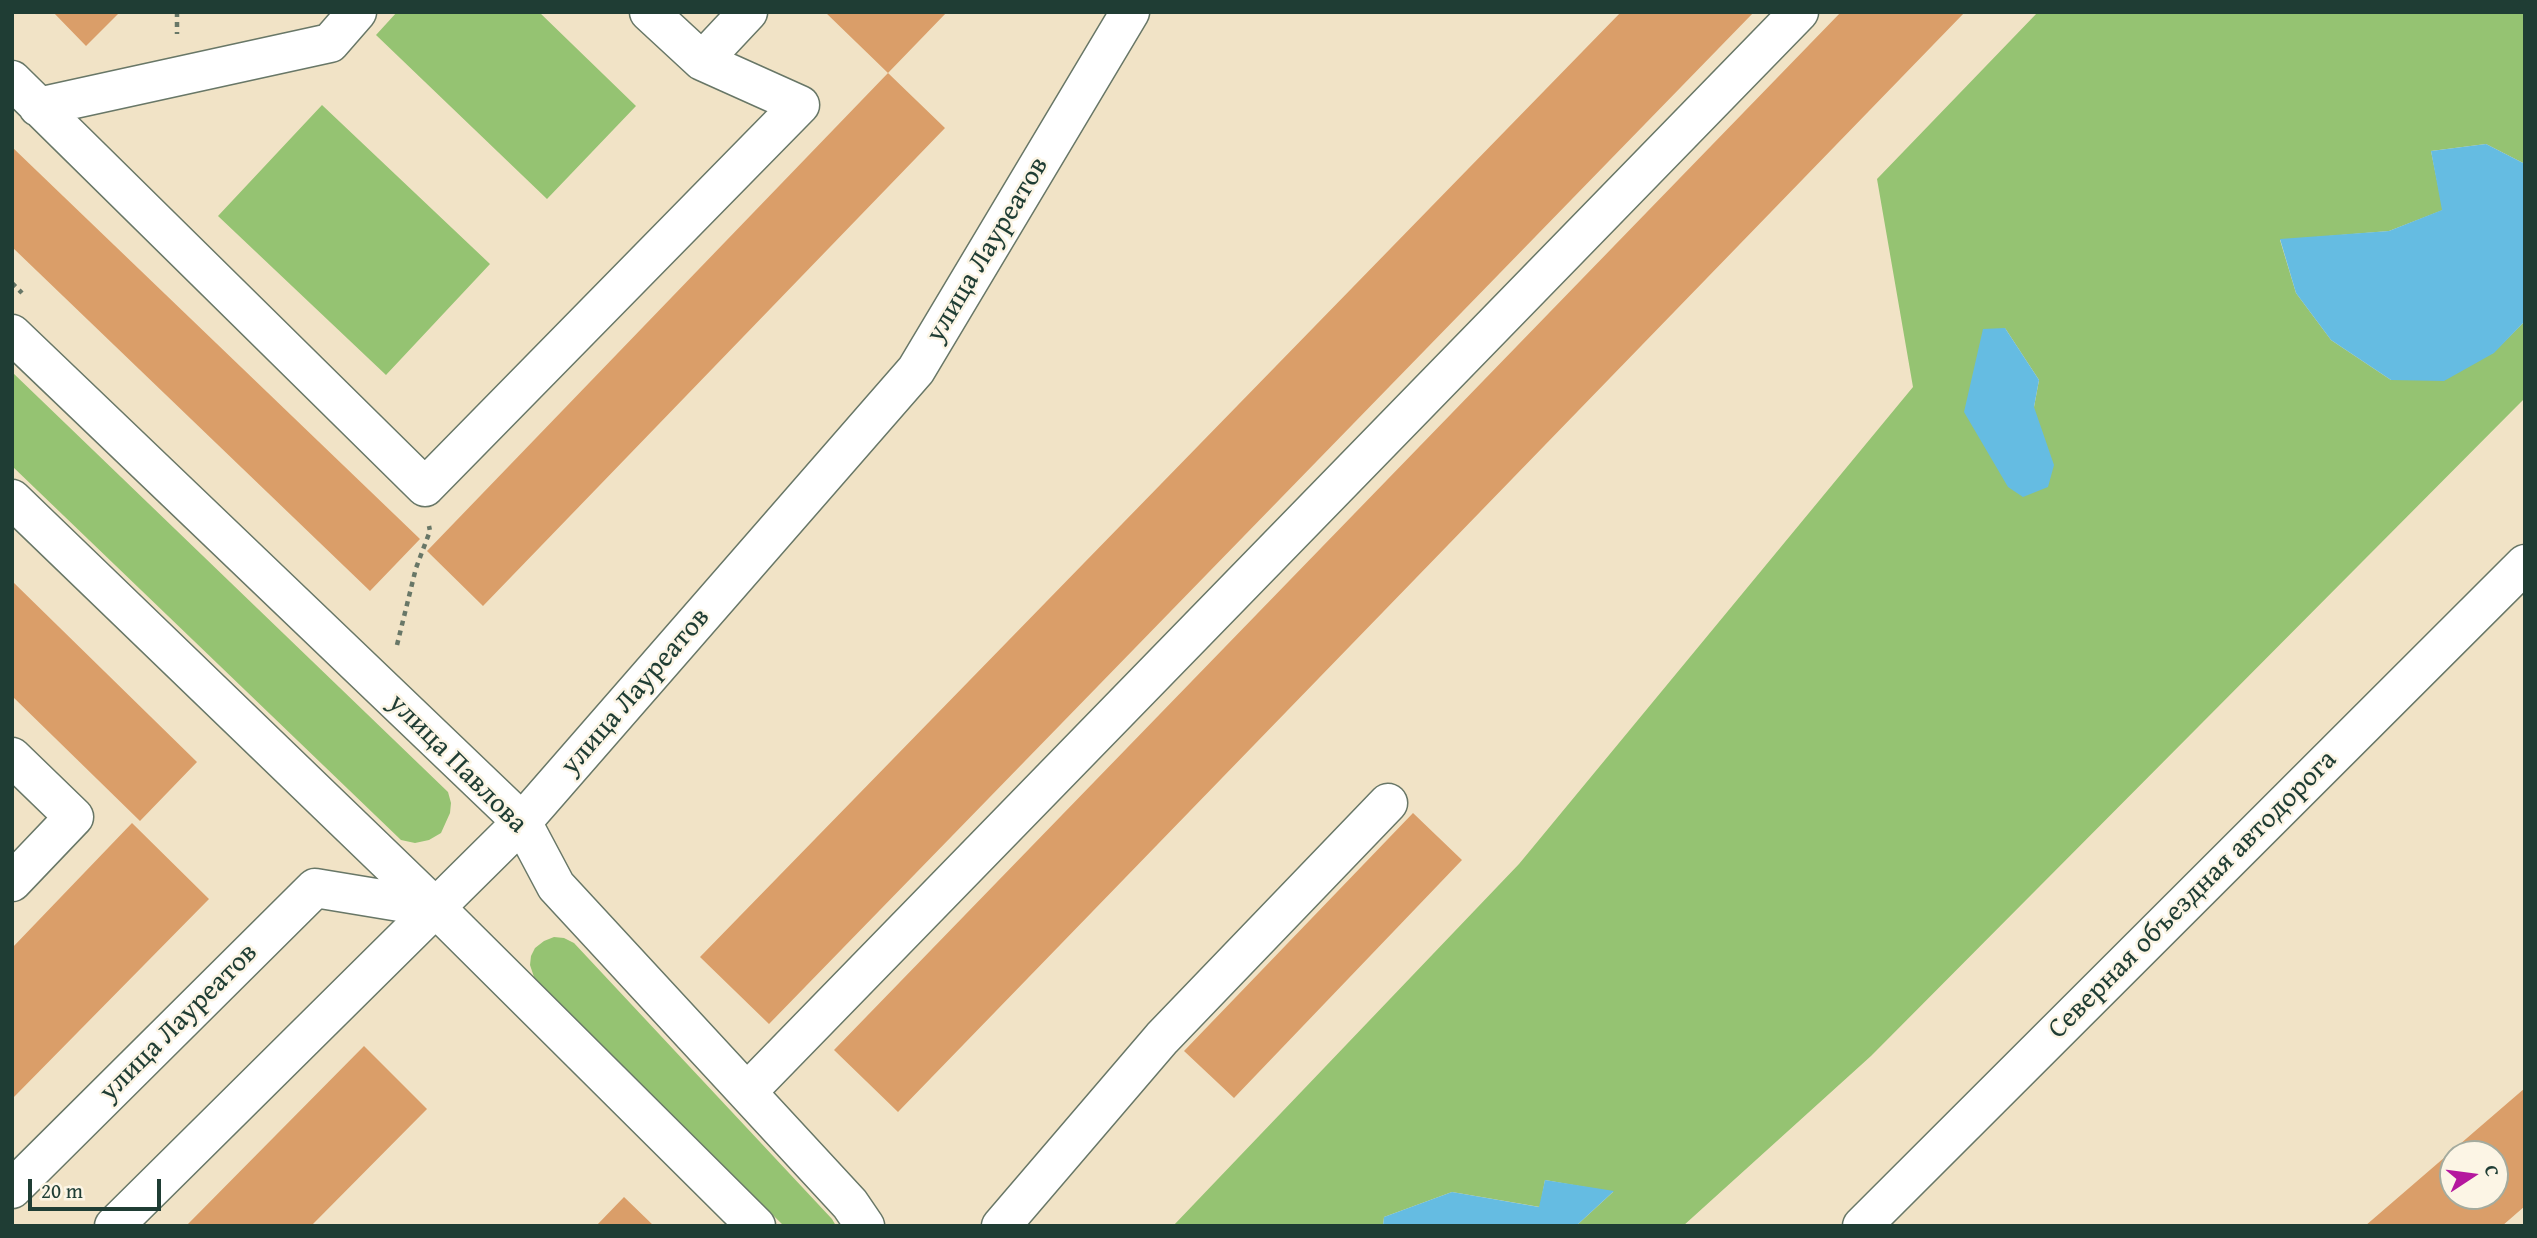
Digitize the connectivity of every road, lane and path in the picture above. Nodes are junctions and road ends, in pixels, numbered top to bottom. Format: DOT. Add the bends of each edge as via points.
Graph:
graph roads {
  1 [pos="356,12"];
  2 [pos="649,12"];
  3 [pos="748,12"];
  4 [pos="1130,12"];
  5 [pos="1799,12"];
  6 [pos="702,61"];
  7 [pos="12,80"];
  8 [pos="38,107"];
  9 [pos="12,334"];
  10 [pos="425,487"];
  11 [pos="12,499"];
  12 [pos="2525,564"];
  13 [pos="396,652"];
  14 [pos="12,757"];
  15 [pos="1388,803"];
  16 [pos="522,822"];
  17 [pos="12,881"];
  18 [pos="436,908"];
  19 [pos="747,1093"];
  20 [pos="12,1189"];
  21 [pos="114,1226"];
  22 [pos="756,1226"];
  23 [pos="865,1226"];
  24 [pos="1001,1226"];
  25 [pos="1862,1226"];
  1 -- 8 [label="street" via="330,43"];
  2 -- 6 [label="street"];
  3 -- 6 [label="street"];
  4 -- 16 [label="street, улица Лауреатов" via="916,370"];
  5 -- 19 [label="street"];
  6 -- 10 [label="street" via="800,105"];
  7 -- 8 [label="street"];
  8 -- 10 [label="street"];
  9 -- 16 [label="street, улица Павлова"];
  10 -- 13 [label="path" via="430,531"];
  11 -- 18 [label="street"];
  12 -- 25 [label="street, Северная объездная автодорога"];
  14 -- 17 [label="street" via="74,817"];
  15 -- 24 [label="street" via="1162,1038"];
  16 -- 18 [label="street, улица Лауреатов"];
  16 -- 19 [label="street, улица Павлова" via="556,886"];
  18 -- 20 [label="street, улица Лауреатов" via="315,888"];
  18 -- 21 [label="street"];
  18 -- 22 [label="street"];
  19 -- 23 [label="street, улица Павлова"];
}
